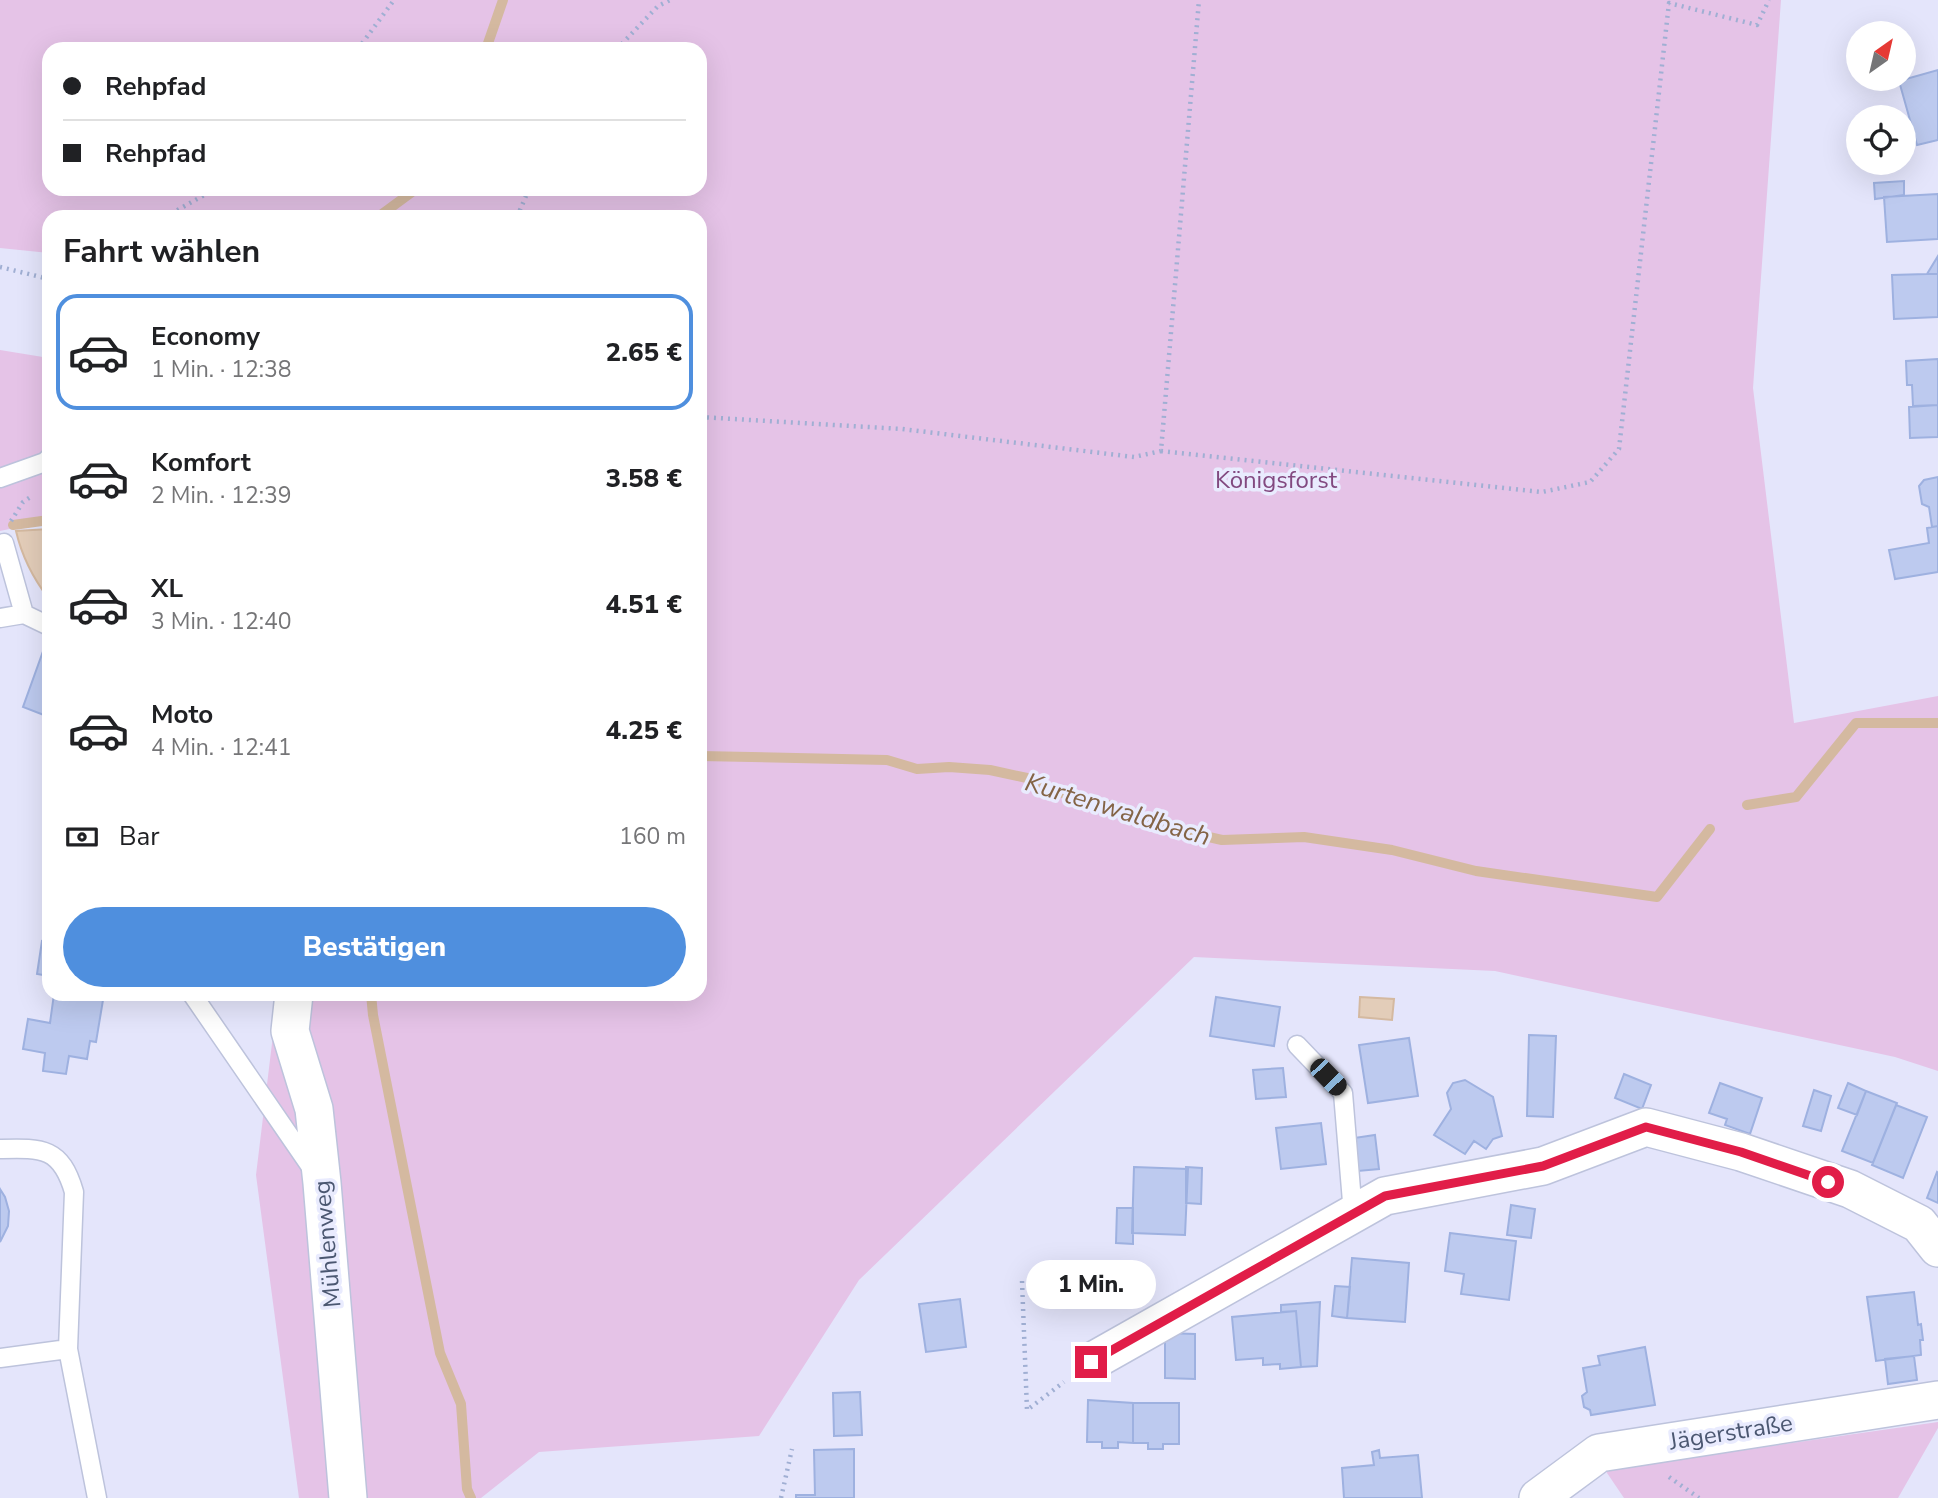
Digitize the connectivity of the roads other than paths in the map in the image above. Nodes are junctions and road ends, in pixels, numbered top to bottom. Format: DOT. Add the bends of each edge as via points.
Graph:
graph roads {
  1 [pos="42,461"];
  2 [pos="0,478"];
  3 [pos="4,543"];
  4 [pos="24,614"];
  5 [pos="0,618"];
  6 [pos="42,623"];
  7 [pos="197,1001"];
  8 [pos="293,1001"];
  9 [pos="1297,1045"];
  10 [pos="0,1149"];
  11 [pos="322,1183"];
  12 [pos="1353,1214"];
  13 [pos="1938,1248"];
  14 [pos="68,1349"];
  15 [pos="0,1358"];
  16 [pos="1091,1362"];
  17 [pos="1938,1400"];
  18 [pos="97,1498"];
  19 [pos="348,1498"];
  20 [pos="1538,1498"];
  1 -- 2 [label="lane"];
  3 -- 4 [label="lane"];
  4 -- 5 [label="lane"];
  4 -- 6 [label="lane"];
  7 -- 11 [label="lane"];
  8 -- 11 [label="street, Mühlenweg" via="290,1031 314,1110"];
  9 -- 12 [label="lane" via="1343,1093"];
  10 -- 14 [label="lane" via="38,1148 56,1156 68,1172 74,1192"];
  11 -- 19 [label="street, Mühlenweg"];
  12 -- 13 [label="street" via="1385,1196 1543,1166 1646,1127 1741,1152 1850,1189 1919,1224"];
  12 -- 16 [label="street"];
  14 -- 15 [label="lane"];
  14 -- 18 [label="lane"];
  17 -- 20 [label="street, Jägerstraße" via="1599,1453"];
}
